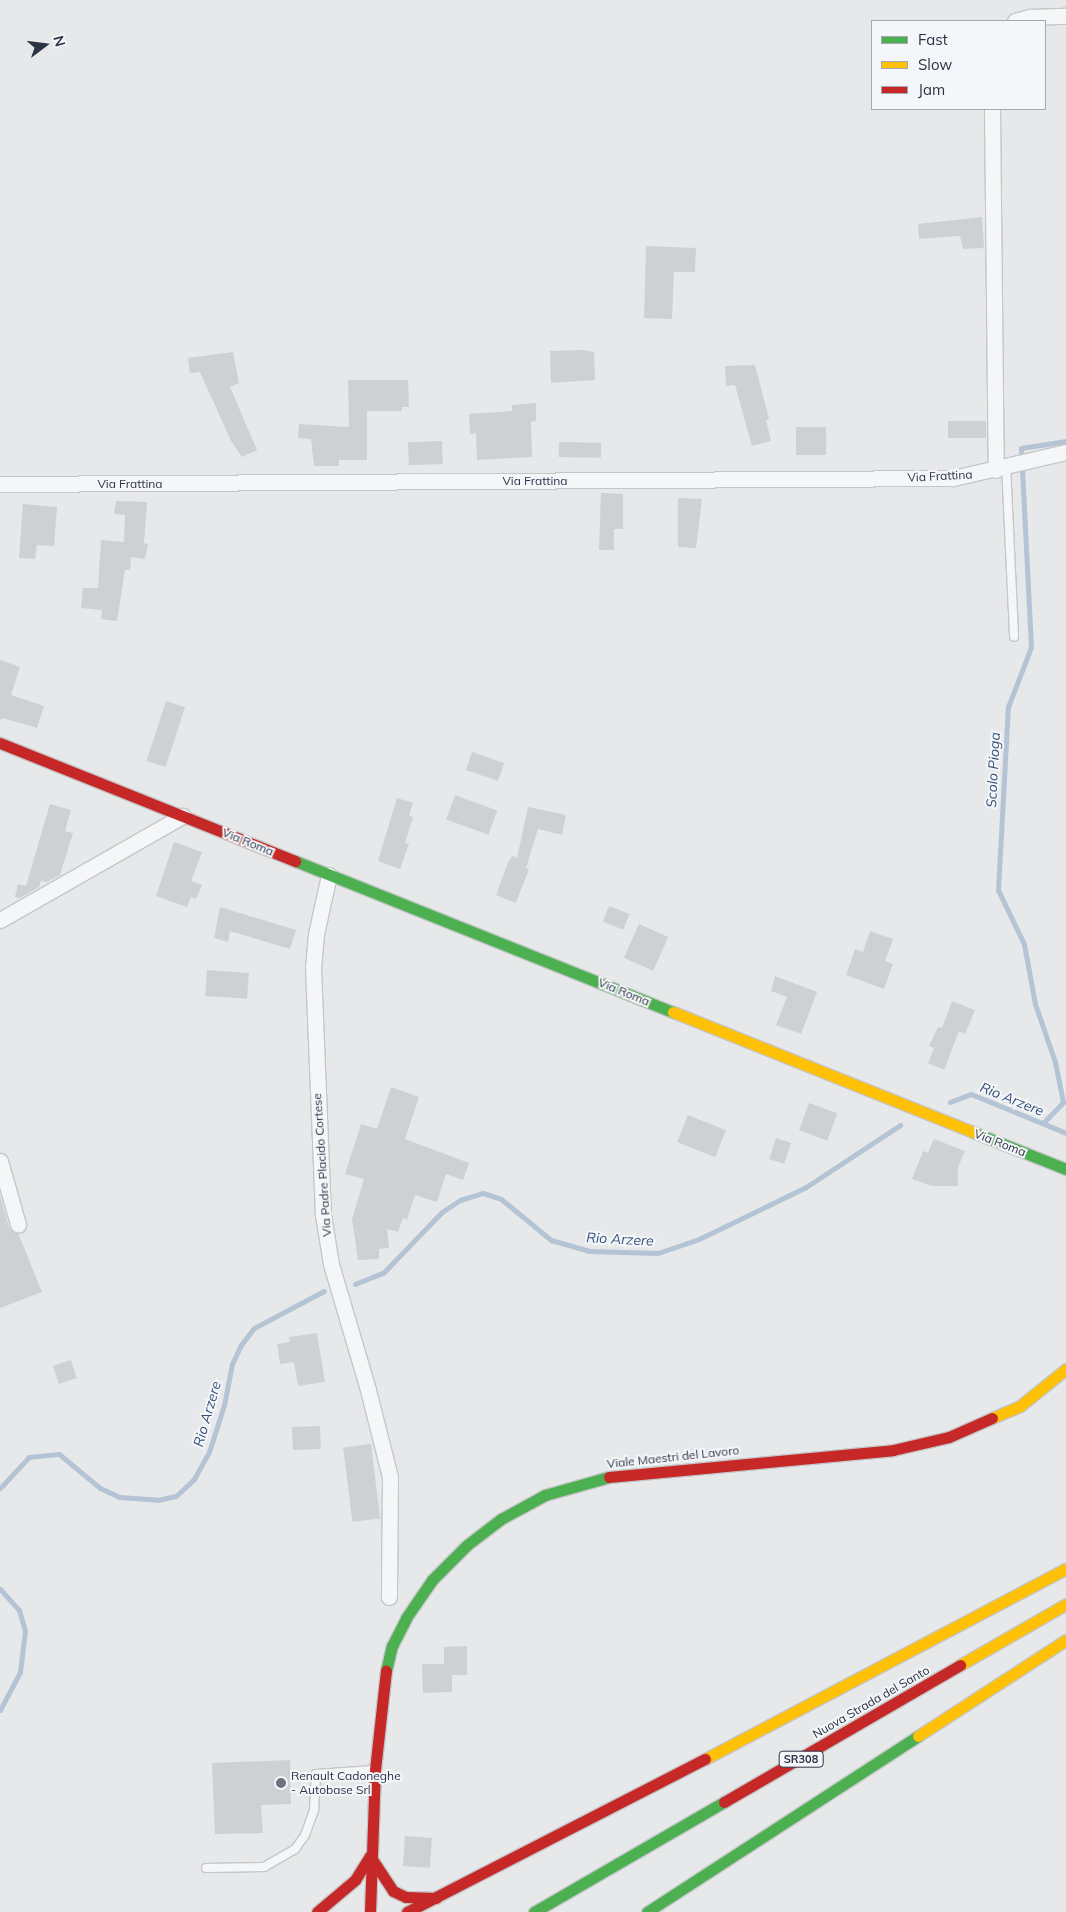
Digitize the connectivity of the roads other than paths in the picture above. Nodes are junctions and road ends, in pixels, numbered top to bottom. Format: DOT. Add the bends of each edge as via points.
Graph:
graph roads {
  1 [pos="1066,16"];
  2 [pos="1019,20"];
  3 [pos="992,110"];
  4 [pos="1066,452"];
  5 [pos="1005,466"];
  6 [pos="0,484"];
  7 [pos="1014,637"];
  8 [pos="0,743"];
  9 [pos="182,816"];
  10 [pos="329,875"];
  11 [pos="0,920"];
  12 [pos="0,1161"];
  13 [pos="1066,1169"];
  14 [pos="18,1224"];
  15 [pos="1066,1369"];
  16 [pos="1066,1569"];
  17 [pos="389,1598"];
  18 [pos="1066,1604"];
  19 [pos="1066,1640"];
  20 [pos="375,1770"];
  21 [pos="370,1856"];
  22 [pos="206,1868"];
  23 [pos="436,1898"];
  24 [pos="317,1912"];
  25 [pos="370,1912"];
  26 [pos="407,1912"];
  27 [pos="534,1912"];
  28 [pos="647,1912"];
  1 -- 2 [label="street"];
  3 -- 5 [label="street" via="991,245"];
  4 -- 5 [label="street, Via Frattina"];
  5 -- 6 [label="street, Via Frattina" via="953,478"];
  5 -- 7 [label="lane"];
  8 -- 9 [label="main road, Via Roma"];
  9 -- 10 [label="main road, Via Roma"];
  9 -- 11 [label="street"];
  10 -- 13 [label="main road, Via Roma"];
  10 -- 17 [label="street, Via Padre Placido Cortese" via="316,934 313,967 323,1215 330,1264 390,1477"];
  12 -- 14 [label="street"];
  15 -- 20 [label="main road, Viale Maestri del Lavoro" via="1020,1406 949,1437 893,1450 613,1476 545,1495 501,1519 467,1545 432,1580 406,1618 392,1646 382,1686"];
  16 -- 23 [label="main road"];
  18 -- 27 [label="main road, Nuova Strada del Santo / SR308"];
  19 -- 28 [label="main road"];
  20 -- 21 [label="main road, Viale Maestri del Lavoro"];
  20 -- 22 [label="lane" via="316,1774 314,1810 305,1835 295,1849 264,1867"];
  21 -- 23 [label="main road" via="393,1891 406,1896"];
  21 -- 24 [label="main road" via="354,1880"];
  21 -- 25 [label="main road, Viale Maestri del Lavoro"];
  23 -- 26 [label="main road"];
}
